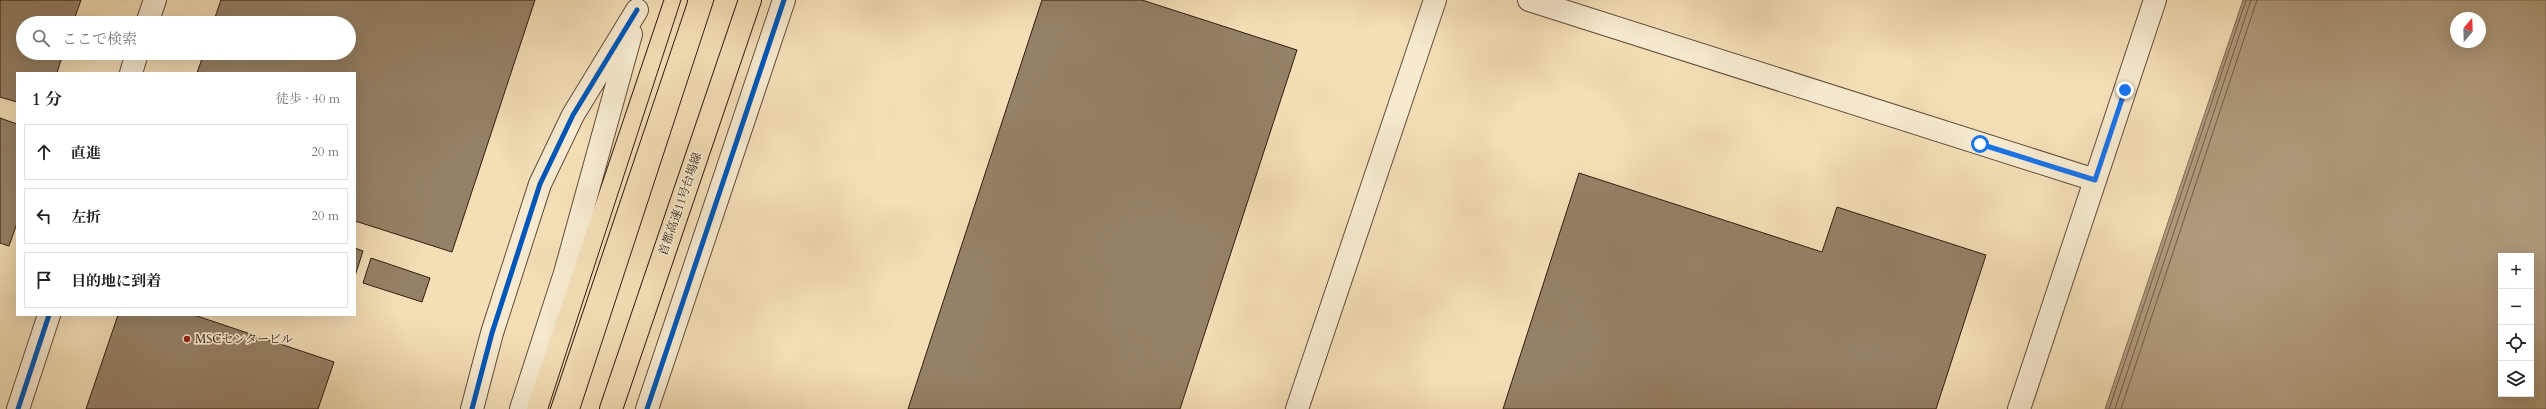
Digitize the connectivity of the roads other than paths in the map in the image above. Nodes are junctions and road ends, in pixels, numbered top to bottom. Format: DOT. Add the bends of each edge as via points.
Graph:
graph roads {
  1 [pos="155,0"];
  2 [pos="676,0"];
  3 [pos="742,0"];
  4 [pos="750,0"];
  5 [pos="784,0"];
  6 [pos="1435,0"];
  7 [pos="1529,0"];
  8 [pos="2155,0"];
  9 [pos="639,5"];
  10 [pos="149,16"];
  11 [pos="135,60"];
  12 [pos="131,72"];
  13 [pos="2095,180"];
  14 [pos="49,316"];
  15 [pos="18,409"];
  16 [pos="472,409"];
  17 [pos="521,409"];
  18 [pos="538,409"];
  19 [pos="606,409"];
  20 [pos="611,409"];
  21 [pos="647,409"];
  22 [pos="1297,409"];
  23 [pos="2019,409"];
  1 -- 10 [label="street"];
  2 -- 18 [label="highway"];
  3 -- 19 [label="street"];
  4 -- 20 [label="highway, 首都高速11号台場線"];
  5 -- 21 [label="street"];
  6 -- 22 [label="street"];
  7 -- 13 [label="street"];
  8 -- 13 [label="street"];
  9 -- 16 [label="street" via="573,115 540,184 492,333"];
  9 -- 17 [label="street" via="566,273"];
  11 -- 12 [label="street"];
  13 -- 23 [label="street"];
  14 -- 15 [label="street"];
}
